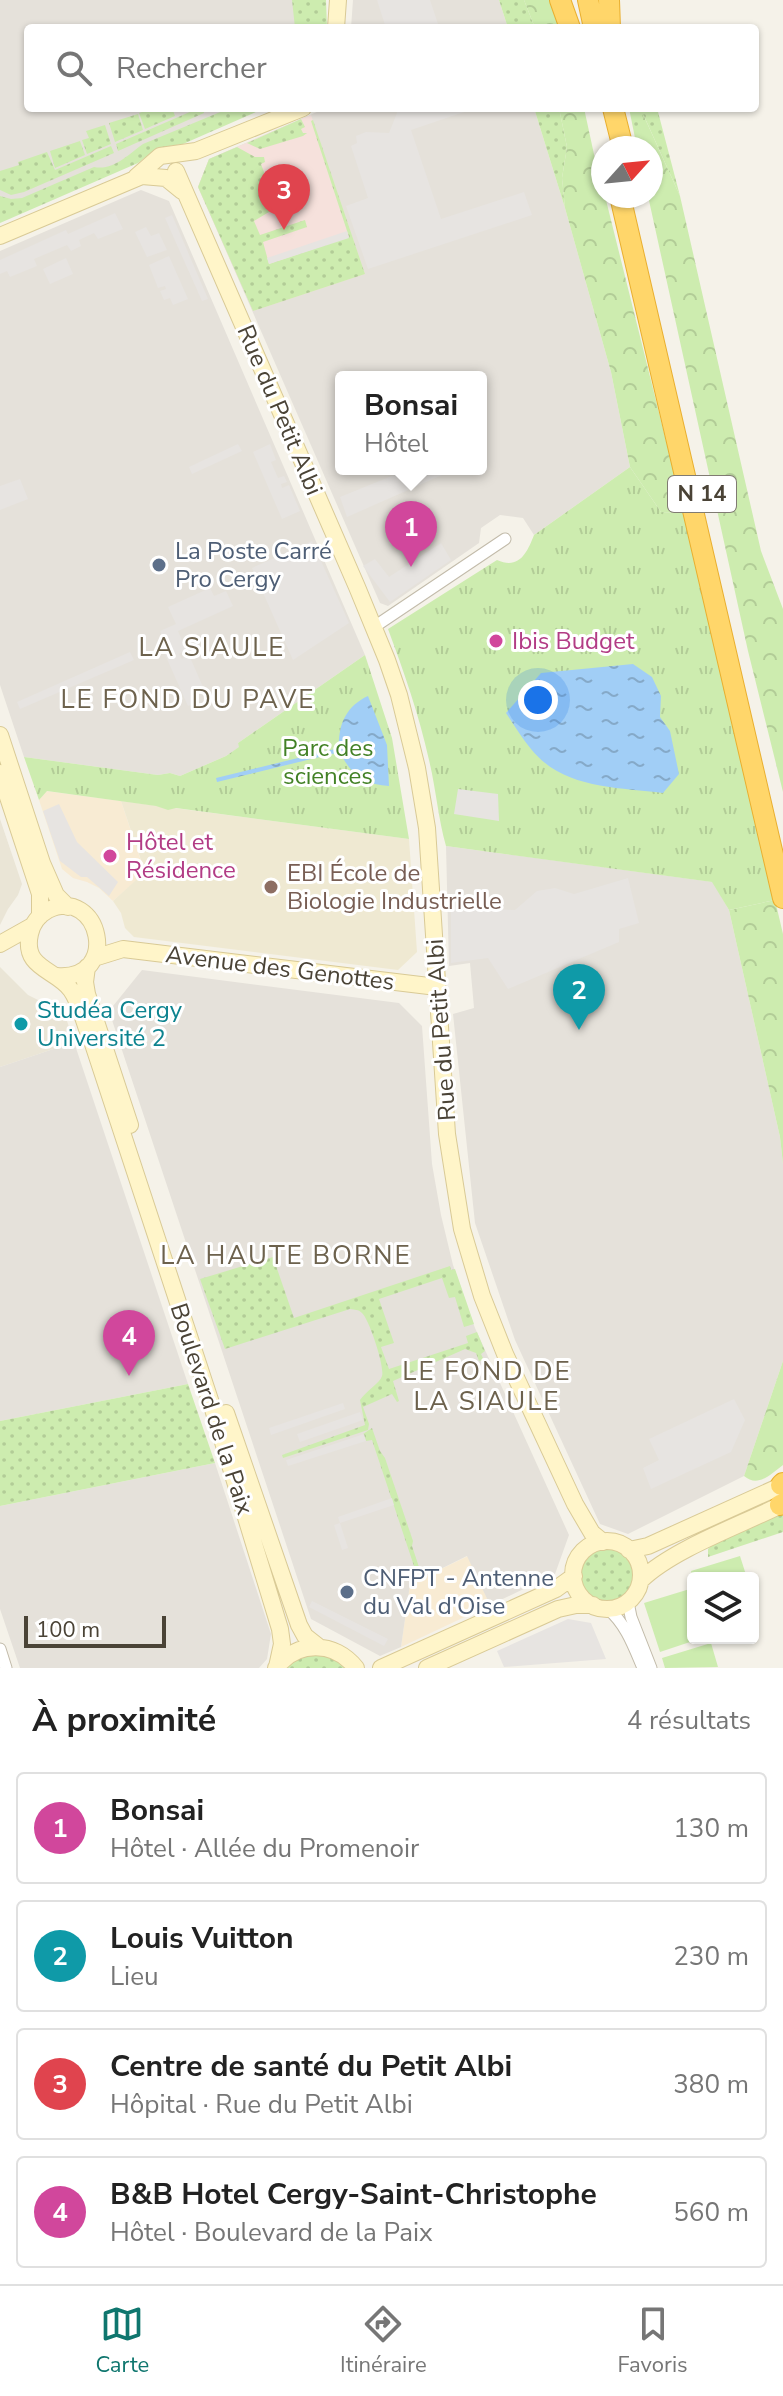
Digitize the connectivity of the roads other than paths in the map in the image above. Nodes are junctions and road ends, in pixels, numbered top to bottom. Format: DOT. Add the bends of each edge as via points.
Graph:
graph roads {
  1 [pos="341,0"];
  2 [pos="560,0"];
  3 [pos="574,0"];
  4 [pos="588,0"];
  5 [pos="609,0"];
  6 [pos="337,24"];
  7 [pos="343,24"];
  8 [pos="569,24"];
  9 [pos="579,24"];
  10 [pos="593,24"];
  11 [pos="610,24"];
  12 [pos="281,112"];
  13 [pos="292,112"];
  14 [pos="606,112"];
  15 [pos="607,112"];
  16 [pos="263,123"];
  17 [pos="608,136"];
  18 [pos="618,136"];
  19 [pos="167,168"];
  20 [pos="623,208"];
  21 [pos="637,208"];
  22 [pos="0,236"];
  23 [pos="505,539"];
  24 [pos="374,627"];
  25 [pos="0,735"];
  26 [pos="0,773"];
  27 [pos="783,846"];
  28 [pos="783,898"];
  29 [pos="68,907"];
  30 [pos="36,921"];
  31 [pos="97,932"];
  32 [pos="0,945"];
  33 [pos="123,949"];
  34 [pos="33,957"];
  35 [pos="91,962"];
  36 [pos="57,976"];
  37 [pos="437,987"];
  38 [pos="782,1494"];
  39 [pos="575,1504"];
  40 [pos="603,1542"];
  41 [pos="586,1549"];
  42 [pos="629,1550"];
  43 [pos="574,1576"];
  44 [pos="641,1580"];
  45 [pos="628,1602"];
  46 [pos="600,1607"];
  47 [pos="319,1647"];
  48 [pos="0,1649"];
  49 [pos="358,1667"];
  50 [pos="6,1668"];
  51 [pos="276,1668"];
  52 [pos="381,1668"];
  53 [pos="427,1668"];
  54 [pos="643,1668"];
  55 [pos="651,1668"];
  1 -- 6 [label="main road"];
  1 -- 7 [label="main road"];
  2 -- 8 [label="highway"];
  3 -- 9 [label="highway"];
  4 -- 10 [label="highway"];
  5 -- 11 [label="highway"];
  12 -- 16 [label="main road"];
  13 -- 16 [label="main road"];
  14 -- 17 [label="highway"];
  15 -- 18 [label="highway"];
  16 -- 19 [label="main road"];
  19 -- 22 [label="main road"];
  19 -- 24 [label="main road, Rue du Petit Albi" via="186,195"];
  20 -- 28 [label="highway, N 14"];
  21 -- 27 [label="highway, N 14"];
  23 -- 24 [label="street"];
  24 -- 37 [label="main road, Rue du Petit Albi" via="399,695 422,791"];
  25 -- 29 [label="main road" via="42,863 56,895"];
  26 -- 30 [label="main road" via="40,894"];
  29 -- 30 [label="main road" via="55,908"];
  29 -- 31 [label="main road" via="87,916"];
  30 -- 32 [label="main road"];
  30 -- 34 [label="main road" via="29,944"];
  31 -- 33 [label="main road, Avenue des Genottes"];
  31 -- 35 [label="main road" via="98,948"];
  32 -- 34 [label="main road"];
  33 -- 35 [label="main road, Avenue des Genottes"];
  33 -- 37 [label="main road, Avenue des Genottes"];
  34 -- 36 [label="main road"];
  35 -- 36 [label="main road" via="73,975"];
  35 -- 47 [label="main road, Boulevard de la Paix" via="87,994 244,1467 300,1629"];
  36 -- 51 [label="main road, Boulevard de la Paix" via="73,993 92,1041 217,1420 280,1629"];
  37 -- 39 [label="main road, Rue du Petit Albi" via="447,1134 462,1229 492,1321"];
  38 -- 42 [label="main road"];
  38 -- 44 [label="main road"];
  39 -- 40 [label="main road, Rue du Petit Albi"];
  39 -- 41 [label="main road, Rue du Petit Albi"];
  40 -- 41 [label="main road"];
  40 -- 42 [label="main road"];
  41 -- 43 [label="main road"];
  42 -- 44 [label="main road"];
  43 -- 46 [label="main road" via="584,1599"];
  43 -- 52 [label="main road"];
  44 -- 45 [label="main road"];
  45 -- 46 [label="main road"];
  45 -- 55 [label="street"];
  46 -- 53 [label="main road" via="558,1609"];
  46 -- 54 [label="street" via="626,1631"];
  47 -- 49 [label="main road"];
  47 -- 51 [label="main road" via="296,1651"];
  48 -- 50 [label="street"];
}
